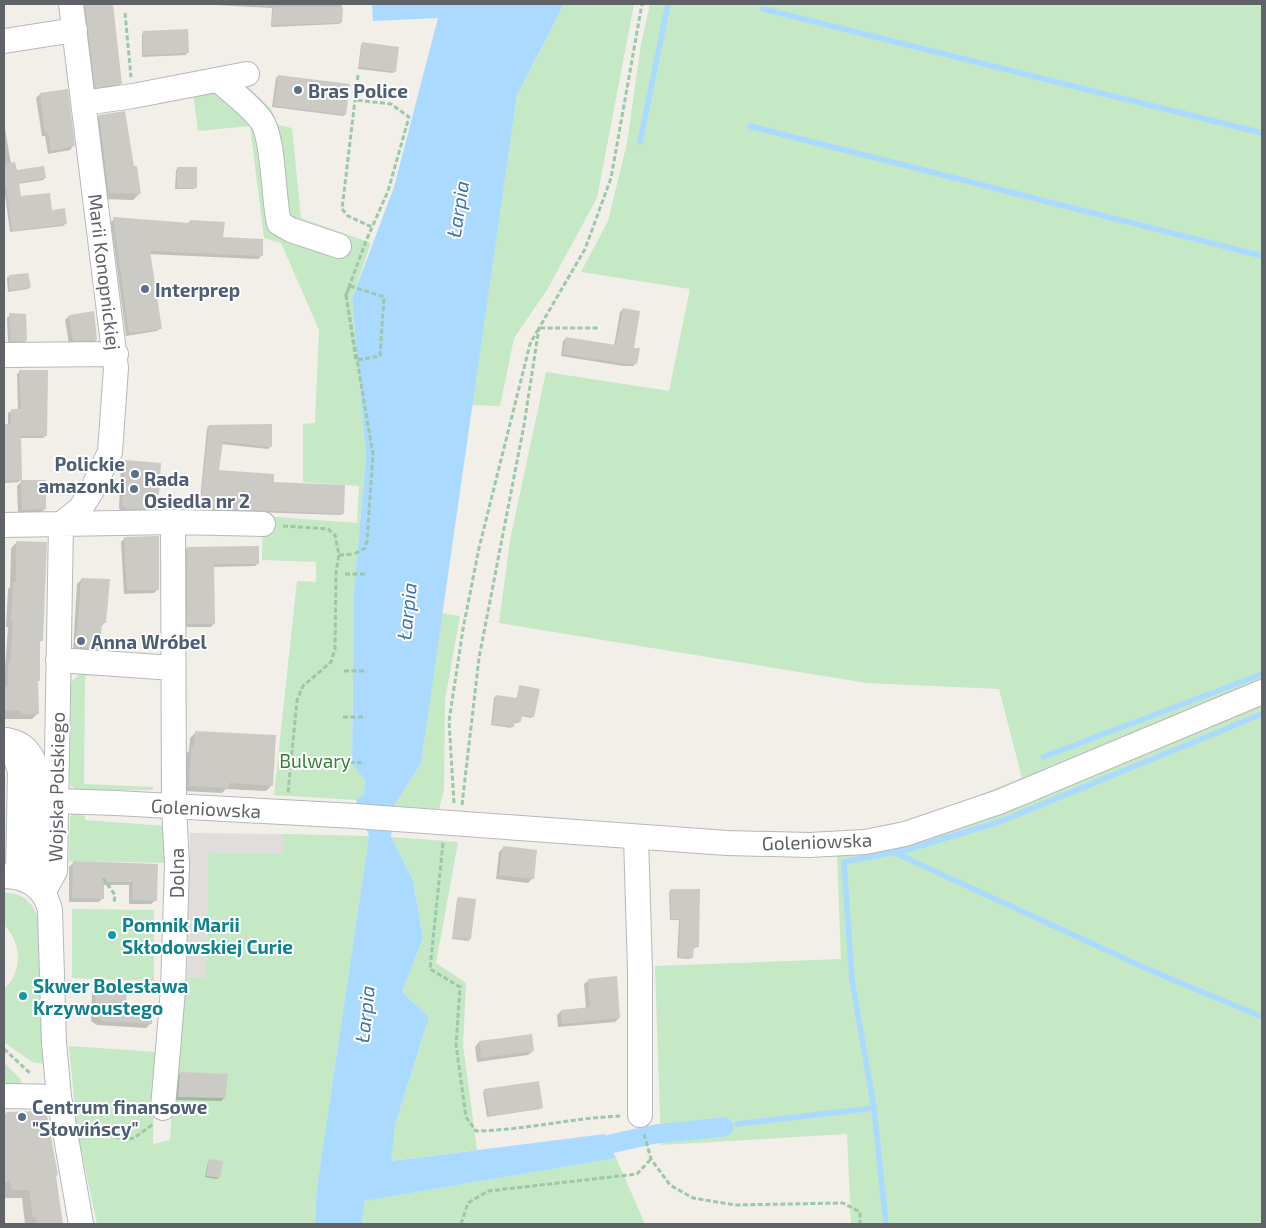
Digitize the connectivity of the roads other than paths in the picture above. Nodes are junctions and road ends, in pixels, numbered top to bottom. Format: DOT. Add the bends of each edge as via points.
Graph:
graph roads {
  1 [pos="71,4"];
  2 [pos="74,30"];
  3 [pos="4,41"];
  4 [pos="247,74"];
  5 [pos="218,80"];
  6 [pos="84,103"];
  7 [pos="339,246"];
  8 [pos="4,354"];
  9 [pos="116,354"];
  10 [pos="173,522"];
  11 [pos="61,524"];
  12 [pos="263,524"];
  13 [pos="4,525"];
  14 [pos="58,660"];
  15 [pos="173,668"];
  16 [pos="1262,692"];
  17 [pos="57,738"];
  18 [pos="5,742"];
  19 [pos="56,801"];
  20 [pos="174,806"];
  21 [pos="636,837"];
  22 [pos="25,883"];
  23 [pos="4,1096"];
  24 [pos="58,1097"];
  25 [pos="163,1108"];
  26 [pos="640,1115"];
  27 [pos="81,1224"];
  1 -- 2 [label="street, Marii Konopnickiej"];
  2 -- 3 [label="street"];
  2 -- 6 [label="street, Marii Konopnickiej"];
  4 -- 5 [label="street"];
  5 -- 6 [label="street"];
  5 -- 7 [label="street" via="262,120 268,134 280,223 291,230"];
  6 -- 9 [label="street, Marii Konopnickiej"];
  8 -- 9 [label="street"];
  9 -- 11 [label="street, Marii Konopnickiej" via="110,452 96,484 80,509"];
  10 -- 11 [label="street"];
  10 -- 12 [label="street"];
  10 -- 15 [label="street, Dolna"];
  11 -- 13 [label="street"];
  11 -- 14 [label="street, Wojska Polskiego"];
  14 -- 15 [label="street"];
  14 -- 17 [label="street, Wojska Polskiego"];
  15 -- 20 [label="street, Dolna"];
  16 -- 21 [label="street, Goleniowska" via="999,802 906,834 865,842 808,845"];
  17 -- 18 [label="street"];
  17 -- 19 [label="street, Wojska Polskiego"];
  18 -- 22 [label="street" via="20,745 28,751 37,771"];
  19 -- 20 [label="street, Goleniowska"];
  19 -- 22 [label="street, Wojska Polskiego" via="55,871"];
  20 -- 21 [label="street, Goleniowska"];
  20 -- 25 [label="street, Dolna" via="177,865 173,990"];
  21 -- 26 [label="street"];
  22 -- 24 [label="street" via="50,913"];
  23 -- 24 [label="street"];
  24 -- 27 [label="street"];
}
